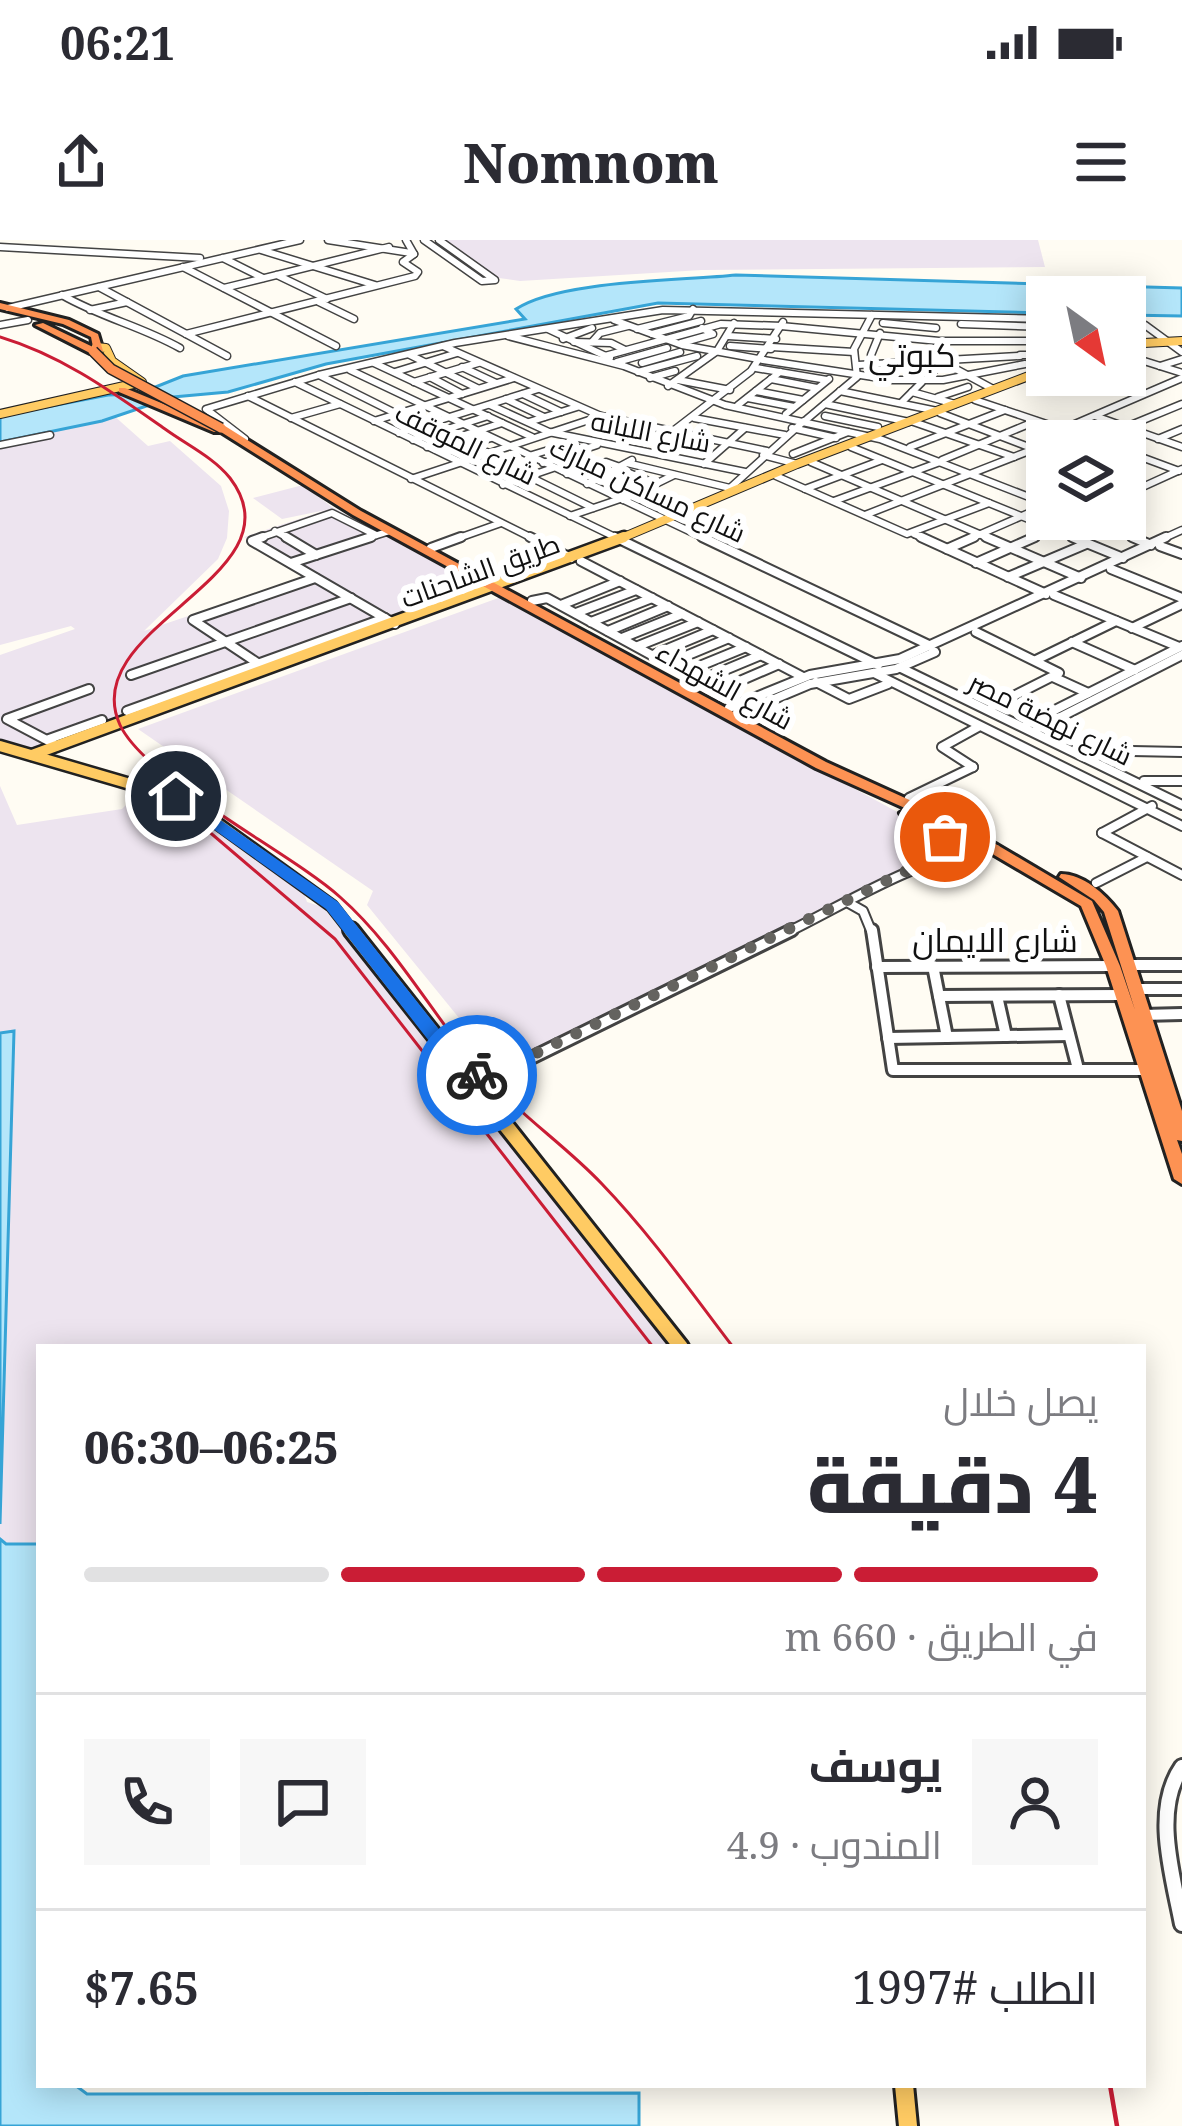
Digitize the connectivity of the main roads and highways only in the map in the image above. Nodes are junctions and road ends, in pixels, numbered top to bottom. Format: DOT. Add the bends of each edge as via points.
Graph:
graph roads {
  1 [pos="3,308"];
  2 [pos="1146,338"];
  3 [pos="1146,339"];
  4 [pos="1164,339"];
  5 [pos="1181,348"];
  6 [pos="96,350"];
  7 [pos="1026,377"];
  8 [pos="1026,378"];
  9 [pos="128,390"];
  10 [pos="979,397"];
  11 [pos="939,412"];
  12 [pos="0,414"];
  13 [pos="223,428"];
  14 [pos="261,452"];
  15 [pos="810,461"];
  16 [pos="669,522"];
  17 [pos="502,588"];
  18 [pos="583,627"];
  19 [pos="381,632"];
  20 [pos="253,678"];
  21 [pos="0,746"];
  22 [pos="36,756"];
  23 [pos="904,798"];
  24 [pos="951,852"];
  25 [pos="1069,885"];
  26 [pos="1129,992"];
  27 [pos="1180,1122"];
  28 [pos="1181,1172"];
  29 [pos="679,1344"];
  30 [pos="904,2088"];
  31 [pos="908,2126"];
  1 -- 6 [label="highway"];
  1 -- 6 [label="highway" via="66,322 94,336"];
  2 -- 4 [label="main road"];
  3 -- 4 [label="main road"];
  4 -- 5 [label="main road"];
  6 -- 9 [label="main road" via="106,348 143,380"];
  6 -- 13 [label="highway, شارع الشهداء, bridge" via="111,369"];
  7 -- 10 [label="main road"];
  8 -- 10 [label="main road"];
  9 -- 12 [label="main road"];
  9 -- 14 [label="highway"];
  10 -- 11 [label="main road"];
  10 -- 11 [label="main road"];
  11 -- 15 [label="main road, طريق الشاحنات" via="876,433 848,431"];
  13 -- 14 [label="highway, شارع الشهداء"];
  13 -- 17 [label="highway, شارع الشهداء"];
  14 -- 17 [label="highway, شارع الشهداء" via="383,533"];
  15 -- 16 [label="main road, طريق الشاحنات"];
  15 -- 16 [label="main road, طريق الشاحنات" via="793,457"];
  16 -- 17 [label="main road, طريق الشاحنات"];
  17 -- 18 [label="highway, شارع الشهداء"];
  17 -- 18 [label="highway, شارع الشهداء"];
  17 -- 19 [label="main road, طريق الشاحنات"];
  17 -- 19 [label="main road, طريق الشاحنات" via="390,621"];
  18 -- 23 [label="highway, شارع الشهداء"];
  18 -- 23 [label="highway, شارع الشهداء" via="811,759"];
  19 -- 20 [label="main road, طريق الشاحنات"];
  20 -- 22 [label="main road, طريق الشاحنات"];
  20 -- 22 [label="main road, طريق الشاحنات" via="54,742"];
  21 -- 22 [label="main road"];
  22 -- 29 [label="main road" via="185,800 306,884 343,918"];
  23 -- 24 [label="highway" via="901,810 945,837"];
  23 -- 25 [label="highway, شارع الشهداء"];
  23 -- 25 [label="highway, شارع الشهداء"];
  25 -- 26 [label="highway, شارع الشهداء" via="1090,892"];
  26 -- 27 [label="highway, شارع الشهداء"];
  26 -- 28 [label="highway, شارع الشهداء"];
  30 -- 31 [label="main road"];
}
